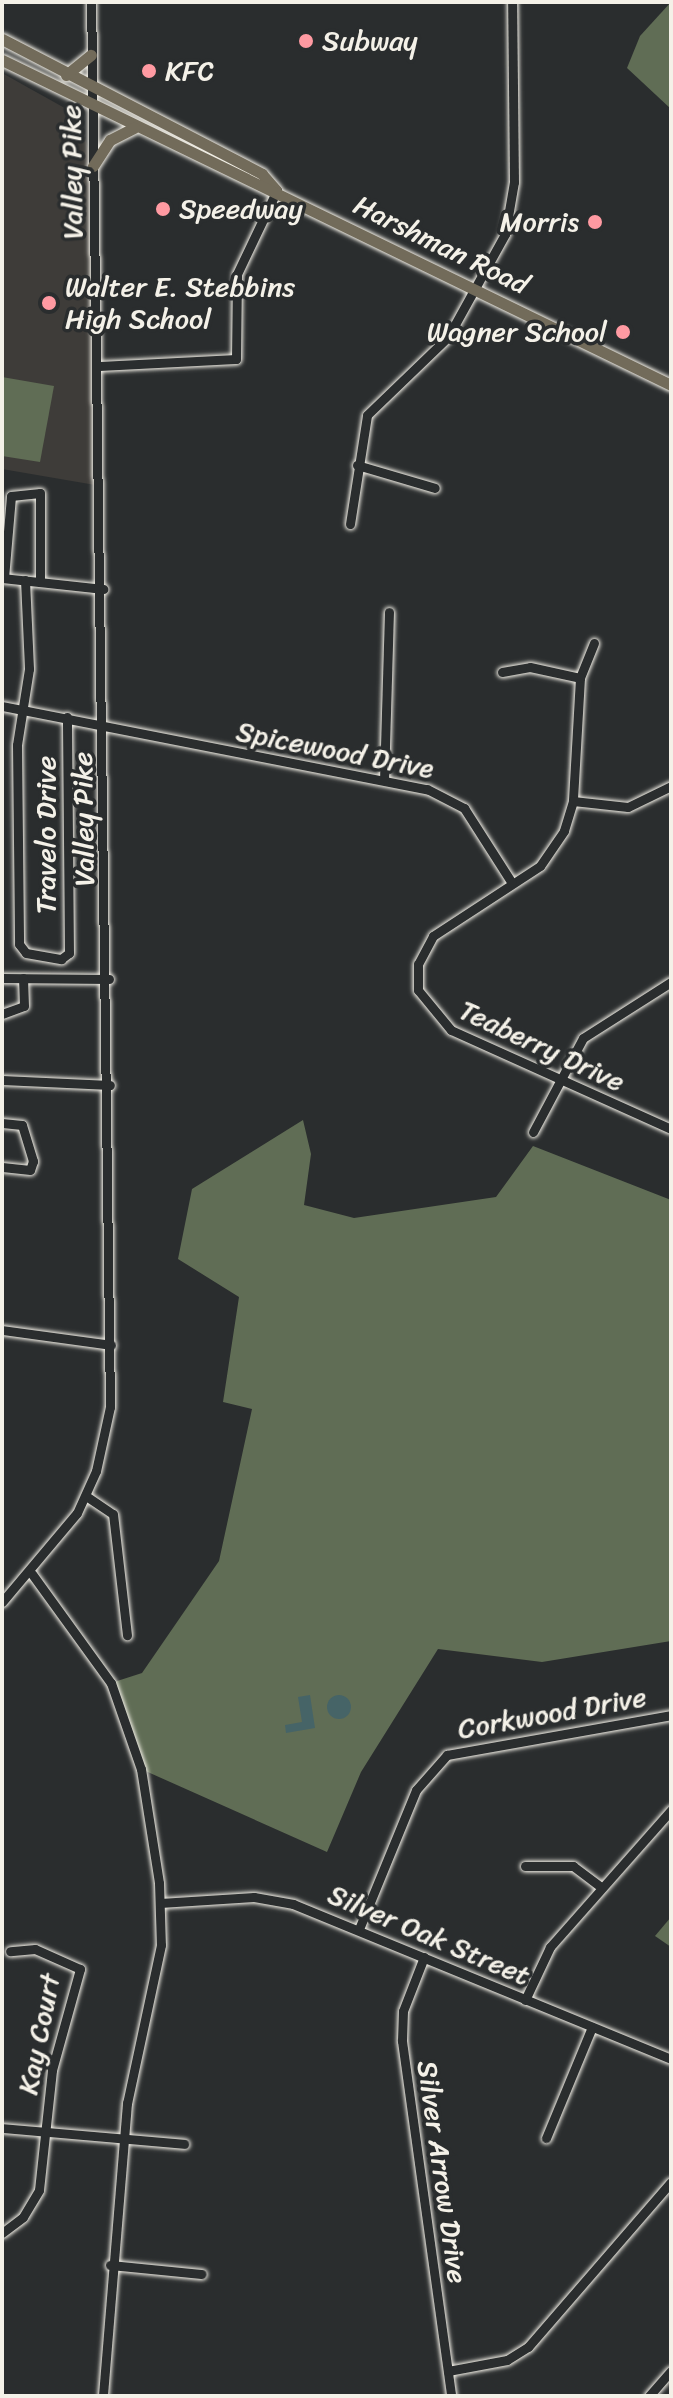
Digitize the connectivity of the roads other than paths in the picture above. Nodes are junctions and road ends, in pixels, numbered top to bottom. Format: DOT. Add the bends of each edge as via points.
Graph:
graph roads {
  1 [pos="91,2"];
  2 [pos="512,2"];
  3 [pos="2,39"];
  4 [pos="91,55"];
  5 [pos="2,60"];
  6 [pos="66,75"];
  7 [pos="92,90"];
  8 [pos="92,107"];
  9 [pos="134,128"];
  10 [pos="93,166"];
  11 [pos="277,190"];
  12 [pos="479,290"];
  13 [pos="99,366"];
  14 [pos="671,385"];
  15 [pos="357,465"];
  16 [pos="435,488"];
  17 [pos="350,524"];
  18 [pos="3,578"];
  19 [pos="25,580"];
  20 [pos="40,582"];
  21 [pos="103,589"];
  22 [pos="389,612"];
  23 [pos="594,643"];
  24 [pos="502,672"];
  25 [pos="580,678"];
  26 [pos="2,706"];
  27 [pos="25,711"];
  28 [pos="67,717"];
  29 [pos="105,728"];
  30 [pos="384,780"];
  31 [pos="671,786"];
  32 [pos="573,801"];
  33 [pos="512,883"];
  34 [pos="2,978"];
  35 [pos="23,978"];
  36 [pos="109,979"];
  37 [pos="671,982"];
  38 [pos="2,1014"];
  39 [pos="557,1077"];
  40 [pos="2,1080"];
  41 [pos="110,1085"];
  42 [pos="2,1123"];
  43 [pos="671,1129"];
  44 [pos="533,1132"];
  45 [pos="2,1167"];
  46 [pos="2,1330"];
  47 [pos="111,1345"];
  48 [pos="86,1496"];
  49 [pos="32,1574"];
  50 [pos="2,1602"];
  51 [pos="127,1635"];
  52 [pos="671,1715"];
  53 [pos="671,1810"];
  54 [pos="525,1866"];
  55 [pos="602,1888"];
  56 [pos="160,1903"];
  57 [pos="359,1929"];
  58 [pos="10,1951"];
  59 [pos="424,1957"];
  60 [pos="525,2000"];
  61 [pos="592,2027"];
  62 [pos="671,2059"];
  63 [pos="2,2128"];
  64 [pos="45,2132"];
  65 [pos="546,2138"];
  66 [pos="123,2140"];
  67 [pos="184,2144"];
  68 [pos="671,2182"];
  69 [pos="2,2233"];
  70 [pos="110,2265"];
  71 [pos="202,2274"];
  72 [pos="448,2371"];
  73 [pos="671,2371"];
  74 [pos="103,2396"];
  75 [pos="451,2396"];
  76 [pos="649,2396"];
  1 -- 4 [label="street, Valley Pike"];
  2 -- 12 [label="street" via="513,199"];
  3 -- 6 [label="main road, Harshman Road"];
  4 -- 6 [label="main road"];
  4 -- 7 [label="street, Valley Pike"];
  5 -- 8 [label="main road, Harshman Road"];
  6 -- 7 [label="main road, Harshman Road"];
  7 -- 8 [label="street, Valley Pike"];
  7 -- 11 [label="main road, Harshman Road" via="262,174"];
  8 -- 9 [label="main road, Harshman Road"];
  8 -- 10 [label="street, Valley Pike"];
  9 -- 10 [label="main road" via="110,140"];
  9 -- 11 [label="main road, Harshman Road"];
  10 -- 13 [label="street, Valley Pike"];
  11 -- 12 [label="main road, Harshman Road"];
  11 -- 13 [label="street" via="237,274 236,359"];
  12 -- 14 [label="main road, Harshman Road"];
  12 -- 15 [label="street" via="448,337 367,415"];
  13 -- 21 [label="street, Valley Pike"];
  15 -- 16 [label="street"];
  15 -- 17 [label="street"];
  18 -- 19 [label="street"];
  18 -- 20 [label="street" via="11,496 40,493"];
  19 -- 20 [label="street"];
  19 -- 27 [label="street, Travelo Drive"];
  20 -- 21 [label="street"];
  21 -- 29 [label="street, Valley Pike"];
  22 -- 30 [label="street"];
  23 -- 25 [label="street"];
  24 -- 25 [label="street" via="530,667"];
  25 -- 32 [label="street"];
  26 -- 27 [label="street, Spicewood Drive"];
  27 -- 28 [label="street, Spicewood Drive"];
  27 -- 28 [label="street, Travelo Drive" via="17,745 21,948 61,959 69,953"];
  28 -- 29 [label="street, Spicewood Drive"];
  29 -- 30 [label="street, Spicewood Drive"];
  29 -- 36 [label="street, Valley Pike"];
  30 -- 33 [label="street, Spicewood Drive" via="456,801"];
  31 -- 32 [label="street" via="628,807"];
  32 -- 33 [label="street, Teaberry Drive" via="547,858"];
  33 -- 39 [label="street, Teaberry Drive" via="433,936 418,964 418,990 442,1025"];
  34 -- 35 [label="street"];
  35 -- 36 [label="street"];
  35 -- 38 [label="street" via="24,1006"];
  36 -- 41 [label="street, Valley Pike"];
  37 -- 39 [label="street" via="583,1038"];
  39 -- 43 [label="street, Teaberry Drive"];
  39 -- 44 [label="street"];
  40 -- 41 [label="street"];
  41 -- 47 [label="street, Valley Pike"];
  42 -- 45 [label="street" via="22,1125 31,1166"];
  46 -- 47 [label="street"];
  47 -- 48 [label="street, Valley Pike" via="108,1427"];
  48 -- 49 [label="street, Valley Pike"];
  48 -- 51 [label="street" via="113,1514"];
  49 -- 50 [label="street, Valley Pike"];
  49 -- 56 [label="street" via="90,1647 129,1727"];
  52 -- 57 [label="street, Corkwood Drive" via="480,1743 447,1755 416,1790"];
  53 -- 55 [label="street"];
  54 -- 55 [label="street" via="573,1866"];
  55 -- 60 [label="street" via="550,1947"];
  56 -- 57 [label="street, Silver Oak Street" via="270,1899"];
  56 -- 66 [label="street" via="158,1965"];
  57 -- 59 [label="street, Silver Oak Street"];
  58 -- 64 [label="street, Kay Court" via="35,1949 80,1969 52,2070"];
  59 -- 60 [label="street, Silver Oak Street"];
  59 -- 72 [label="street, Silver Arrow Drive" via="403,2011 402,2041"];
  60 -- 61 [label="street, Silver Oak Street"];
  61 -- 62 [label="street, Silver Oak Street"];
  61 -- 65 [label="street"];
  63 -- 64 [label="street"];
  64 -- 66 [label="street"];
  64 -- 69 [label="street" via="39,2190 23,2217"];
  66 -- 67 [label="street"];
  66 -- 70 [label="street"];
  68 -- 72 [label="street" via="528,2347 507,2360"];
  70 -- 71 [label="street"];
  70 -- 74 [label="street"];
  72 -- 75 [label="street, Silver Arrow Drive"];
  73 -- 76 [label="street"];
}
